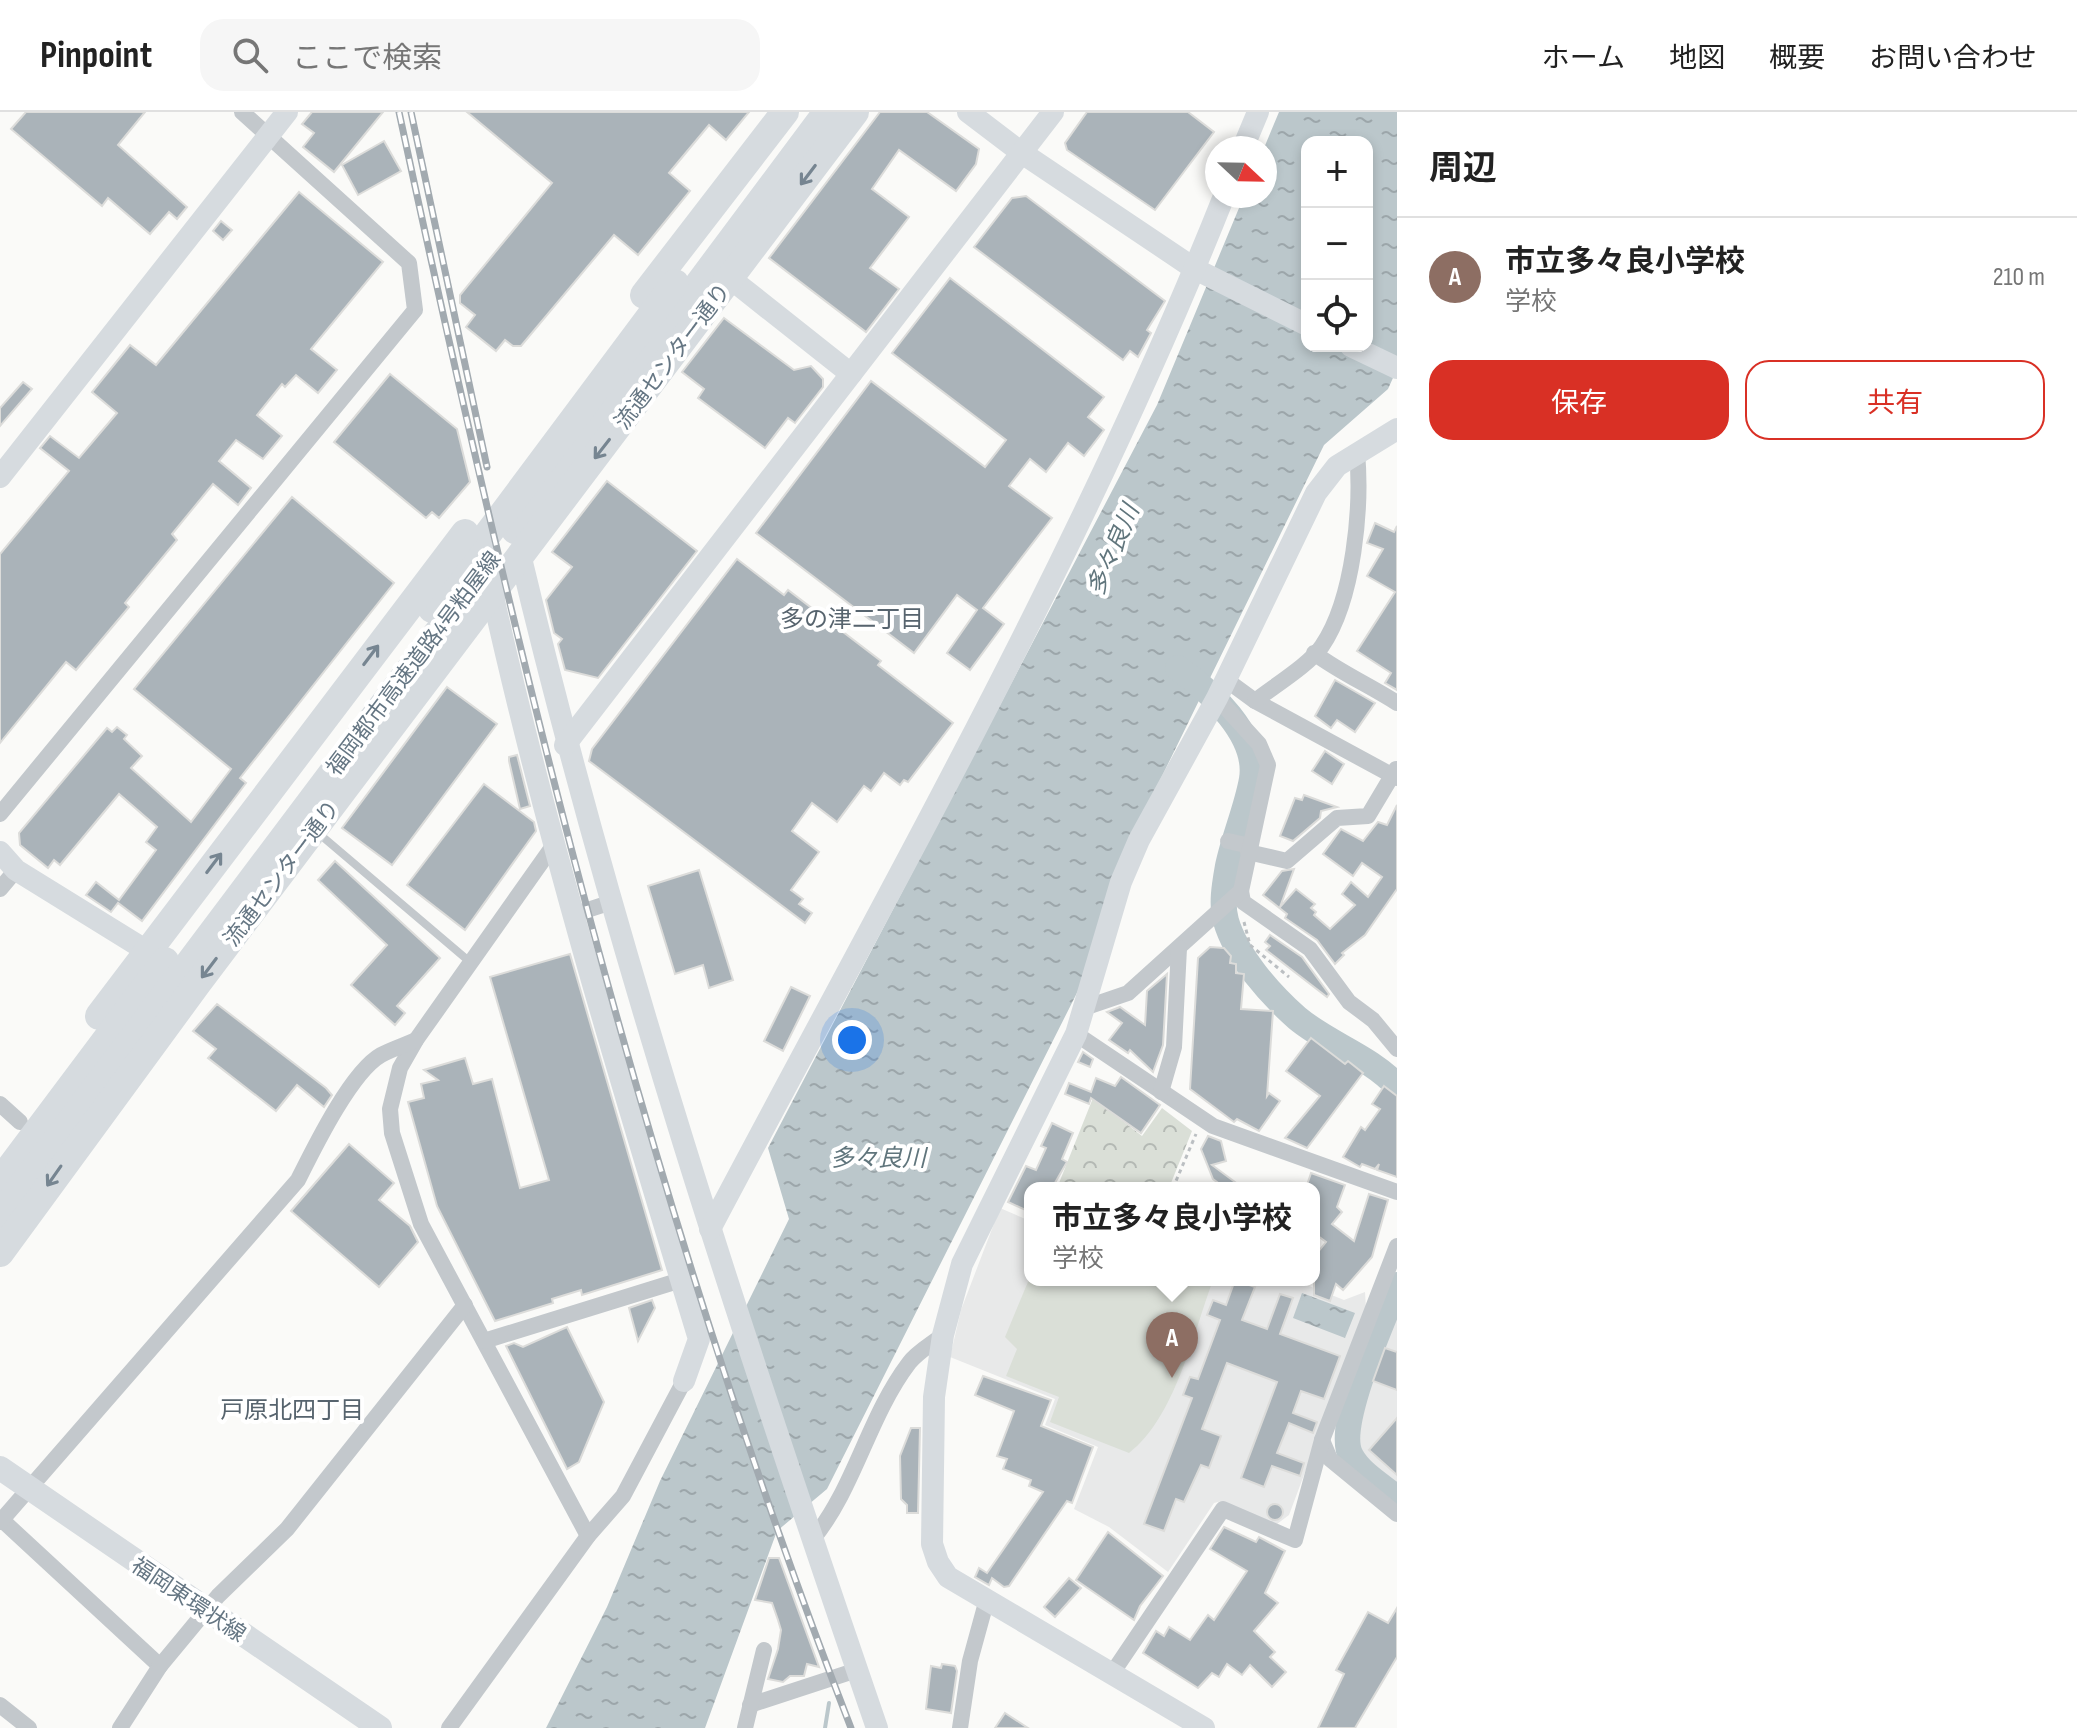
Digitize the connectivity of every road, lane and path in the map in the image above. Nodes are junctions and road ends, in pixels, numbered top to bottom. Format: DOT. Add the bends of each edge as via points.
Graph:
graph roads {
  1 [pos="242,112"];
  2 [pos="287,112"];
  3 [pos="785,112"];
  4 [pos="803,112"];
  5 [pos="827,112"];
  6 [pos="855,112"];
  7 [pos="968,112"];
  8 [pos="1053,112"];
  9 [pos="1258,112"];
  10 [pos="269,134"];
  11 [pos="1248,136"];
  12 [pos="1022,153"];
  13 [pos="1219,208"];
  14 [pos="1195,269"];
  15 [pos="731,279"];
  16 [pos="1301,322"];
  17 [pos="1364,352"];
  18 [pos="1397,368"];
  19 [pos="851,374"];
  20 [pos="599,401"];
  21 [pos="1395,434"];
  22 [pos="1357,452"];
  23 [pos="0,477"];
  24 [pos="520,554"];
  25 [pos="492,592"];
  26 [pos="1314,653"];
  27 [pos="1221,688"];
  28 [pos="1255,701"];
  29 [pos="1397,703"];
  30 [pos="565,745"];
  31 [pos="1396,774"];
  32 [pos="0,814"];
  33 [pos="313,829"];
  34 [pos="1228,841"];
  35 [pos="553,846"];
  36 [pos="1249,849"];
  37 [pos="0,852"];
  38 [pos="16,870"];
  39 [pos="0,889"];
  40 [pos="1242,897"];
  41 [pos="612,902"];
  42 [pos="572,915"];
  43 [pos="1179,948"];
  44 [pos="147,951"];
  45 [pos="470,962"];
  46 [pos="1289,977"];
  47 [pos="1087,1007"];
  48 [pos="123,1032"];
  49 [pos="1076,1034"];
  50 [pos="416,1040"];
  51 [pos="1397,1049"];
  52 [pos="1161,1092"];
  53 [pos="10,1113"];
  54 [pos="1202,1119"];
  55 [pos="0,1149"];
  56 [pos="0,1181"];
  57 [pos="1176,1182"];
  58 [pos="1397,1192"];
  59 [pos="0,1215"];
  60 [pos="710,1229"];
  61 [pos="1397,1246"];
  62 [pos="0,1253"];
  63 [pos="681,1280"];
  64 [pos="465,1305"];
  65 [pos="943,1335"];
  66 [pos="484,1341"];
  67 [pos="684,1381"];
  68 [pos="1322,1440"];
  69 [pos="0,1468"];
  70 [pos="30,1488"];
  71 [pos="1397,1514"];
  72 [pos="1,1521"];
  73 [pos="811,1533"];
  74 [pos="588,1536"];
  75 [pos="987,1599"];
  76 [pos="205,1611"];
  77 [pos="764,1650"];
  78 [pos="160,1666"];
  79 [pos="857,1670"];
  80 [pos="1113,1672"];
  81 [pos="0,1705"];
  82 [pos="750,1705"];
  83 [pos="29,1728"];
  84 [pos="120,1728"];
  85 [pos="380,1728"];
  86 [pos="449,1728"];
  87 [pos="745,1728"];
  88 [pos="877,1728"];
  89 [pos="960,1728"];
  90 [pos="1204,1728"];
  1 -- 10 [label="street"];
  2 -- 10 [label="street"];
  44 -- 3 [label="highway, one-way"];
  4 -- 20 [label="highway, 福岡都市高速道路4号粕屋線"];
  5 -- 20 [label="highway, 福岡都市高速道路4号粕屋線"];
  6 -- 15 [label="highway, 流通センター通り, one-way"];
  7 -- 12 [label="street"];
  8 -- 12 [label="street"];
  9 -- 11 [label="street"];
  10 -- 23 [label="street"];
  10 -- 32 [label="street" via="409,263 415,310"];
  12 -- 14 [label="street"];
  12 -- 19 [label="street"];
  13 -- 14 [label="street"];
  14 -- 16 [label="street"];
  14 -- 60 [label="street" via="1095,489 980,717"];
  15 -- 19 [label="street"];
  15 -- 24 [label="highway, 流通センター通り, one-way"];
  17 -- 18 [label="street"];
  19 -- 30 [label="street"];
  20 -- 48 [label="highway, 福岡都市高速道路4号粕屋線"];
  21 -- 22 [label="street"];
  22 -- 26 [label="street" via="1353,545 1341,605"];
  22 -- 27 [label="street" via="1337,466 1316,493"];
  24 -- 25 [label="highway, 流通センター通り"];
  24 -- 30 [label="street"];
  25 -- 33 [label="highway, 流通センター通り"];
  25 -- 35 [label="street"];
  26 -- 28 [label="street"];
  26 -- 29 [label="street"];
  27 -- 28 [label="street"];
  27 -- 36 [label="street" via="1268,765"];
  27 -- 47 [label="street" via="1121,882"];
  28 -- 31 [label="street"];
  30 -- 41 [label="street"];
  31 -- 36 [label="street" via="1368,816 1337,818 1287,861"];
  33 -- 45 [label="lane"];
  33 -- 62 [label="highway, 流通センター通り, one-way"];
  34 -- 36 [label="street"];
  35 -- 42 [label="street"];
  35 -- 45 [label="street"];
  36 -- 40 [label="street"];
  37 -- 38 [label="street"];
  38 -- 39 [label="street"];
  38 -- 44 [label="street"];
  40 -- 43 [label="street"];
  40 -- 46 [label="path" via="1250,945"];
  40 -- 51 [label="street" via="1310,949 1349,1002"];
  41 -- 42 [label="street"];
  41 -- 60 [label="street"];
  42 -- 63 [label="street"];
  43 -- 47 [label="street" via="1128,993"];
  43 -- 52 [label="street" via="1174,1047"];
  44 -- 53 [label="highway"];
  45 -- 50 [label="street"];
  47 -- 49 [label="street"];
  48 -- 56 [label="highway, 福岡都市高速道路4号粕屋線"];
  48 -- 59 [label="highway, 福岡都市高速道路4号粕屋線"];
  49 -- 52 [label="street"];
  49 -- 65 [label="street" via="962,1264"];
  50 -- 64 [label="street" via="400,1068 390,1109 392,1133 421,1224"];
  50 -- 70 [label="street" via="379,1056 363,1072 298,1180"];
  52 -- 54 [label="street"];
  53 -- 55 [label="highway"];
  54 -- 57 [label="path"];
  54 -- 58 [label="street"];
  60 -- 73 [label="street"];
  61 -- 68 [label="street"];
  63 -- 66 [label="street"];
  63 -- 67 [label="street" via="699,1339"];
  64 -- 66 [label="street"];
  64 -- 76 [label="street" via="287,1529"];
  65 -- 73 [label="street" via="909,1362 827,1522"];
  65 -- 75 [label="street" via="934,1397 932,1544 948,1577"];
  66 -- 74 [label="street"];
  67 -- 74 [label="street" via="623,1496"];
  68 -- 71 [label="street" via="1330,1459"];
  68 -- 80 [label="street" via="1295,1540 1223,1509"];
  69 -- 70 [label="main road, 福岡東環状線"];
  70 -- 72 [label="street"];
  70 -- 76 [label="main road, 福岡東環状線"];
  72 -- 78 [label="street"];
  73 -- 79 [label="street"];
  74 -- 86 [label="street"];
  75 -- 80 [label="street"];
  75 -- 89 [label="street"];
  76 -- 78 [label="street"];
  76 -- 85 [label="main road, 福岡東環状線"];
  77 -- 82 [label="street"];
  78 -- 84 [label="street"];
  79 -- 82 [label="street"];
  79 -- 88 [label="street"];
  80 -- 90 [label="street"];
  81 -- 83 [label="street"];
  82 -- 87 [label="street"];
}
